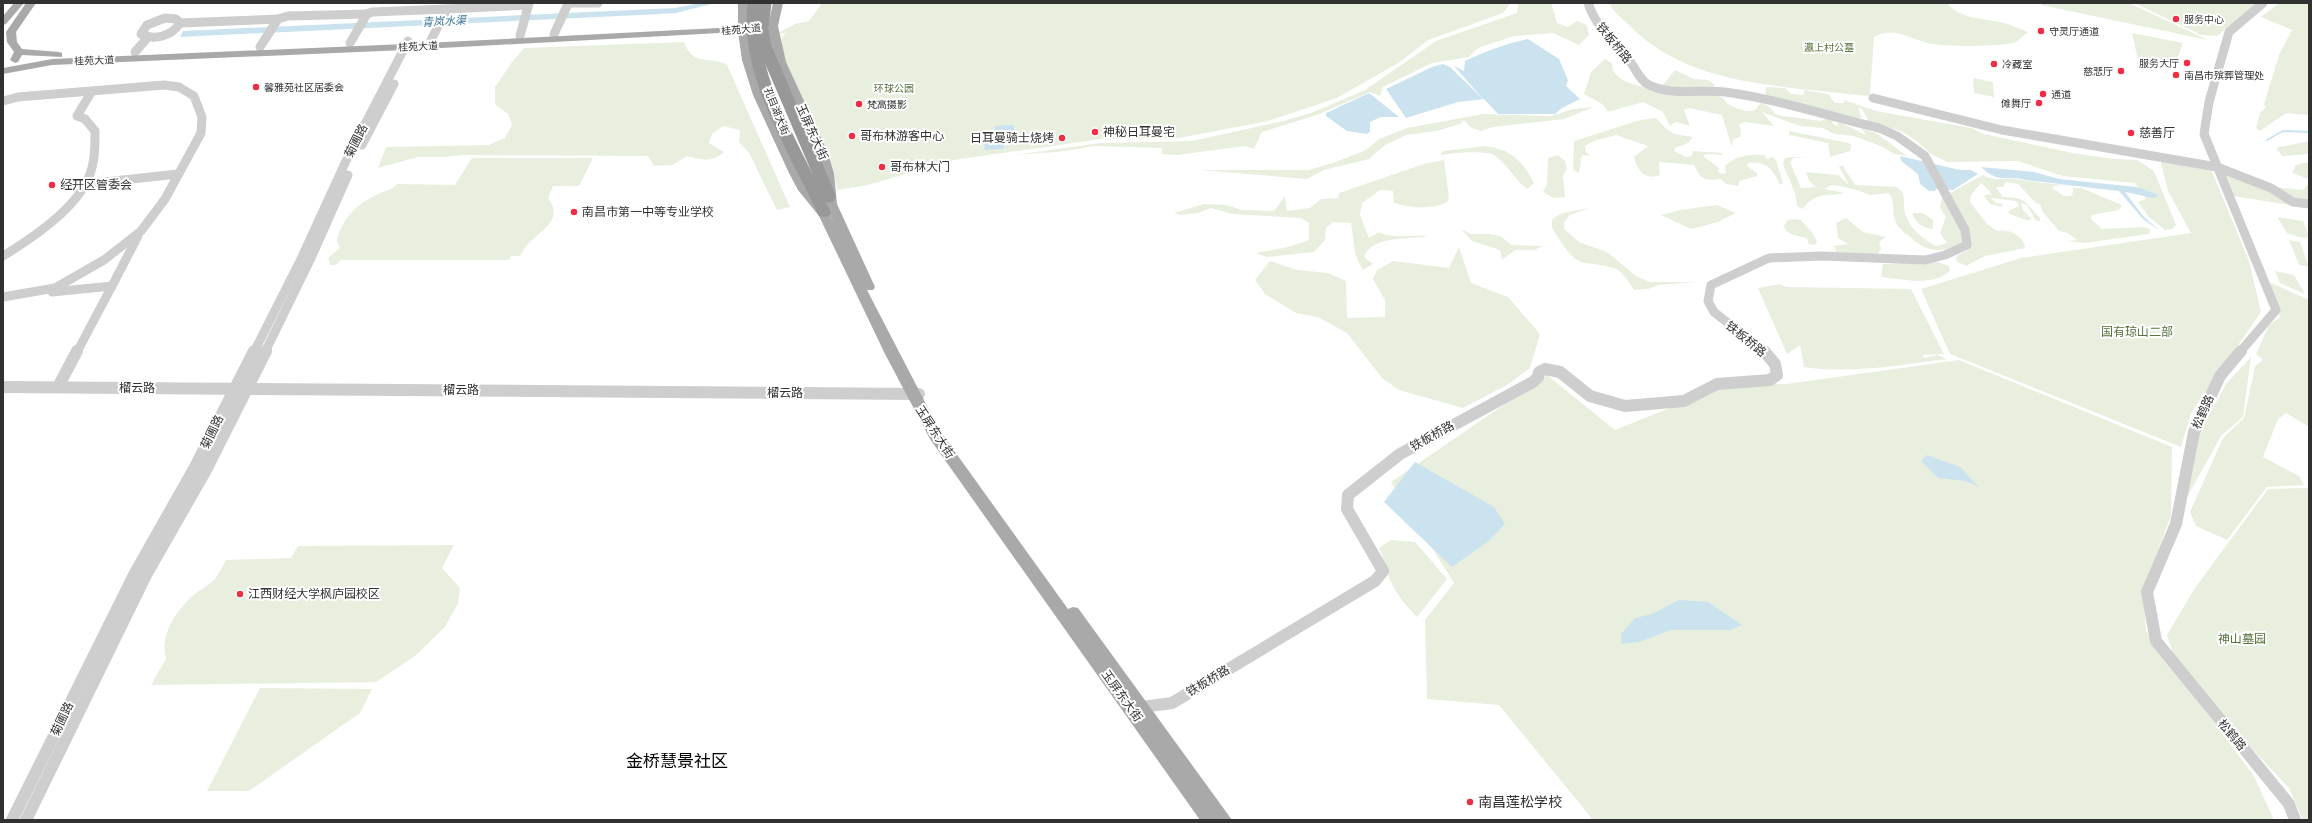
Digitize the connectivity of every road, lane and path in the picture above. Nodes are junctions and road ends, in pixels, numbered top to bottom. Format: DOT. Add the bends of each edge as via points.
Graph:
graph roads {
  1 [pos="19,3"];
  2 [pos="31,3"];
  3 [pos="598,3"];
  4 [pos="744,3"];
  5 [pos="754,3"];
  6 [pos="765,3"];
  7 [pos="778,3"];
  8 [pos="1588,3"];
  9 [pos="2263,3"];
  10 [pos="568,4"];
  11 [pos="528,6"];
  12 [pos="446,11"];
  13 [pos="366,16"];
  14 [pos="277,20"];
  15 [pos="3,22"];
  16 [pos="180,23"];
  17 [pos="742,26"];
  18 [pos="773,26"];
  19 [pos="554,34"];
  20 [pos="520,36"];
  21 [pos="148,37"];
  22 [pos="431,40"];
  23 [pos="3,43"];
  24 [pos="350,43"];
  25 [pos="411,44"];
  26 [pos="260,47"];
  27 [pos="17,50"];
  28 [pos="135,52"];
  29 [pos="3,70"];
  30 [pos="92,91"];
  31 [pos="1873,98"];
  32 [pos="3,101"];
  33 [pos="2217,167"];
  34 [pos="178,174"];
  35 [pos="86,184"];
  36 [pos="825,203"];
  37 [pos="2309,204"];
  38 [pos="141,231"];
  39 [pos="3,256"];
  40 [pos="112,286"];
  41 [pos="20,296"];
  42 [pos="3,297"];
  43 [pos="3,380"];
  44 [pos="60,384"];
  45 [pos="235,386"];
  46 [pos="248,386"];
  47 [pos="3,387"];
  48 [pos="914,392"];
  49 [pos="1142,707"];
  50 [pos="12,820"];
  51 [pos="26,820"];
  52 [pos="1210,820"];
  53 [pos="1224,820"];
  54 [pos="2295,820"];
  1 -- 15 [label="main road"];
  2 -- 27 [label="main road" via="11,32 10,38"];
  3 -- 10 [label="street"];
  4 -- 17 [label="main road, 玉屏东大街"];
  5 -- 36 [label="highway, 孔目湖大街, bridge" via="751,29 761,69 780,120"];
  6 -- 36 [label="highway, 孔目湖大街, bridge" via="762,28 765,47"];
  7 -- 18 [label="main road, 玉屏东大街"];
  8 -- 49 [label="street, 铁板桥路" via="1606,37 1629,60 1642,80 1651,86 1742,95 1879,128 1913,146 1925,156 1962,223 1967,245 1945,255 1925,260 1821,256 1769,258 1711,285 1708,302 1714,313 1769,357 1777,369 1777,375 1770,380 1729,382 1708,387 1684,401 1625,406 1590,396 1560,372 1545,369 1539,372 1533,382 1400,454 1348,495 1347,509 1383,571 1375,581 1172,703"];
  9 -- 33 [label="street, 松鹤路" via="2229,32 2209,102 2204,134"];
  10 -- 19 [label="street"];
  11 -- 12 [label="street"];
  11 -- 20 [label="street"];
  12 -- 13 [label="street" via="372,12"];
  12 -- 22 [label="street"];
  13 -- 14 [label="street" via="288,16"];
  13 -- 24 [label="street"];
  14 -- 16 [label="street"];
  14 -- 26 [label="street"];
  16 -- 21 [label="street" via="176,29 166,34"];
  16 -- 21 [label="street" via="171,18 152,22 141,31 141,34"];
  17 -- 18 [label="main road, 桂苑大道"];
  17 -- 19 [label="main road, 桂苑大道"];
  17 -- 25 [label="main road, 桂苑大道"];
  17 -- 36 [label="main road, 玉屏东大街" via="750,76 770,122 802,188"];
  18 -- 36 [label="main road, 玉屏东大街" via="781,62 822,151 829,173"];
  19 -- 20 [label="main road, 桂苑大道"];
  20 -- 22 [label="main road, 桂苑大道"];
  21 -- 28 [label="street"];
  22 -- 25 [label="main road, 桂苑大道"];
  23 -- 27 [label="main road, 桂苑大道"];
  24 -- 25 [label="main road, 桂苑大道"];
  24 -- 26 [label="main road, 桂苑大道"];
  25 -- 29 [label="main road, 桂苑大道" via="52,62"];
  25 -- 45 [label="street, 菊圃路" via="345,163 301,259"];
  25 -- 46 [label="street, 菊圃路"];
  26 -- 28 [label="main road, 桂苑大道"];
  27 -- 28 [label="main road, 桂苑大道" via="57,55"];
  27 -- 29 [label="main road" via="15,60"];
  30 -- 32 [label="street" via="18,97"];
  30 -- 34 [label="street" via="164,85 179,87 194,96 202,117 201,133"];
  30 -- 35 [label="street" via="77,116 86,119 95,131 95,156"];
  31 -- 33 [label="street" via="2002,130"];
  33 -- 37 [label="street" via="2271,188 2293,202"];
  33 -- 54 [label="street, 松鹤路" via="2276,310 2220,376 2197,425 2176,524 2147,592 2156,641 2289,804"];
  34 -- 35 [label="street"];
  34 -- 38 [label="street" via="165,199"];
  35 -- 39 [label="street" via="62,211 33,236"];
  36 -- 48 [label="main road, 玉屏东大街"];
  38 -- 40 [label="street"];
  38 -- 41 [label="street" via="104,260 55,288"];
  40 -- 41 [label="street"];
  40 -- 44 [label="street"];
  41 -- 42 [label="street"];
  43 -- 44 [label="street, 榴云路"];
  44 -- 45 [label="street, 榴云路"];
  44 -- 47 [label="street, 榴云路"];
  45 -- 46 [label="street, 榴云路"];
  45 -- 50 [label="street, 菊圃路" via="195,466 109,622"];
  46 -- 48 [label="street, 榴云路"];
  46 -- 51 [label="street, 菊圃路" via="206,470 146,575"];
  48 -- 49 [label="main road, 玉屏东大街"];
  48 -- 52 [label="main road, 玉屏东大街" via="935,435"];
  49 -- 53 [label="main road, 玉屏东大街"];
}
